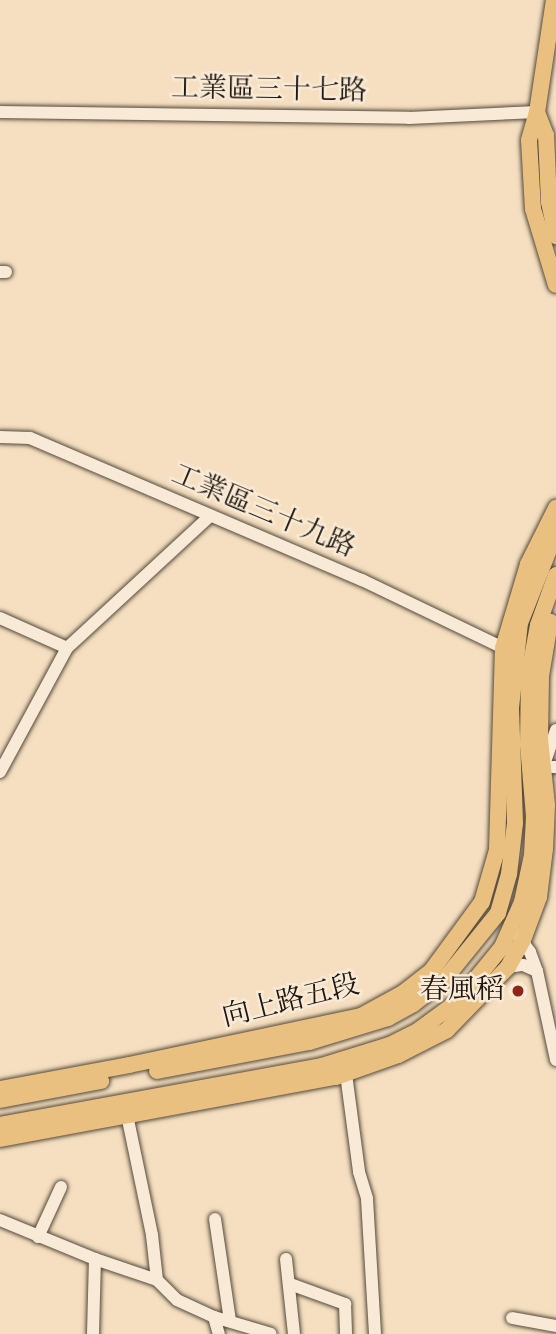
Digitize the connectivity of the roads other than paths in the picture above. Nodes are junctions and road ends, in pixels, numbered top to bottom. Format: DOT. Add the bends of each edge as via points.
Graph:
graph roads {
  1 [pos="554,0"];
  2 [pos="537,112"];
  3 [pos="0,113"];
  4 [pos="556,236"];
  5 [pos="556,285"];
  6 [pos="0,437"];
  7 [pos="556,509"];
  8 [pos="210,516"];
  9 [pos="556,532"];
  10 [pos="556,575"];
  11 [pos="556,605"];
  12 [pos="0,618"];
  13 [pos="68,648"];
  14 [pos="503,648"];
  15 [pos="556,730"];
  16 [pos="549,767"];
  17 [pos="0,772"];
  18 [pos="482,902"];
  19 [pos="498,913"];
  20 [pos="517,935"];
  21 [pos="508,967"];
  22 [pos="537,971"];
  23 [pos="556,1060"];
  24 [pos="346,1074"];
  25 [pos="0,1088"];
  26 [pos="0,1100"];
  27 [pos="127,1115"];
  28 [pos="0,1125"];
  29 [pos="0,1139"];
  30 [pos="61,1187"];
  31 [pos="215,1219"];
  32 [pos="0,1220"];
  33 [pos="38,1237"];
  34 [pos="95,1259"];
  35 [pos="286,1259"];
  36 [pos="157,1280"];
  37 [pos="290,1284"];
  38 [pos="214,1317"];
  39 [pos="512,1318"];
  40 [pos="230,1320"];
  41 [pos="556,1326"];
  42 [pos="93,1334"];
  43 [pos="219,1334"];
  44 [pos="271,1334"];
  45 [pos="294,1334"];
  46 [pos="346,1334"];
  47 [pos="375,1334"];
  1 -- 2 [label="main road"];
  2 -- 3 [label="street, 工業區三十七路" via="409,118"];
  2 -- 4 [label="main road" via="546,135 549,202"];
  2 -- 5 [label="main road" via="528,140 533,209"];
  6 -- 8 [label="street, 工業區三十九路" via="30,438"];
  7 -- 14 [label="main road, 向上路五段" via="527,564"];
  8 -- 13 [label="street"];
  8 -- 14 [label="street, 工業區三十九路" via="362,580"];
  9 -- 19 [label="main road, 向上路五段" via="520,623 511,708 514,842"];
  10 -- 20 [label="main road" via="538,625 529,674 534,816 532,855"];
  11 -- 16 [label="main road" via="541,676"];
  12 -- 13 [label="street"];
  13 -- 17 [label="street"];
  14 -- 18 [label="main road, 向上路五段" via="498,840"];
  15 -- 16 [label="street"];
  16 -- 20 [label="main road" via="539,897"];
  18 -- 19 [label="street"];
  18 -- 25 [label="main road, 向上路五段" via="432,970 403,993 361,1016"];
  19 -- 20 [label="street"];
  19 -- 26 [label="main road, 向上路五段" via="443,981 413,1004 362,1028"];
  20 -- 21 [label="main road"];
  20 -- 22 [label="street"];
  20 -- 28 [label="main road" via="457,1002 419,1030 369,1054"];
  21 -- 22 [label="street" via="523,965"];
  21 -- 24 [label="main road" via="447,1030"];
  22 -- 23 [label="street"];
  24 -- 27 [label="main road"];
  24 -- 47 [label="street" via="367,1199"];
  27 -- 29 [label="main road"];
  27 -- 36 [label="street"];
  30 -- 33 [label="street"];
  31 -- 40 [label="street"];
  32 -- 33 [label="street"];
  33 -- 34 [label="street"];
  34 -- 36 [label="street"];
  34 -- 42 [label="street"];
  35 -- 37 [label="street"];
  36 -- 38 [label="street" via="177,1300"];
  37 -- 45 [label="street"];
  37 -- 46 [label="street" via="345,1304"];
  38 -- 40 [label="street"];
  38 -- 43 [label="street"];
  39 -- 41 [label="street"];
  40 -- 44 [label="street"];
}
